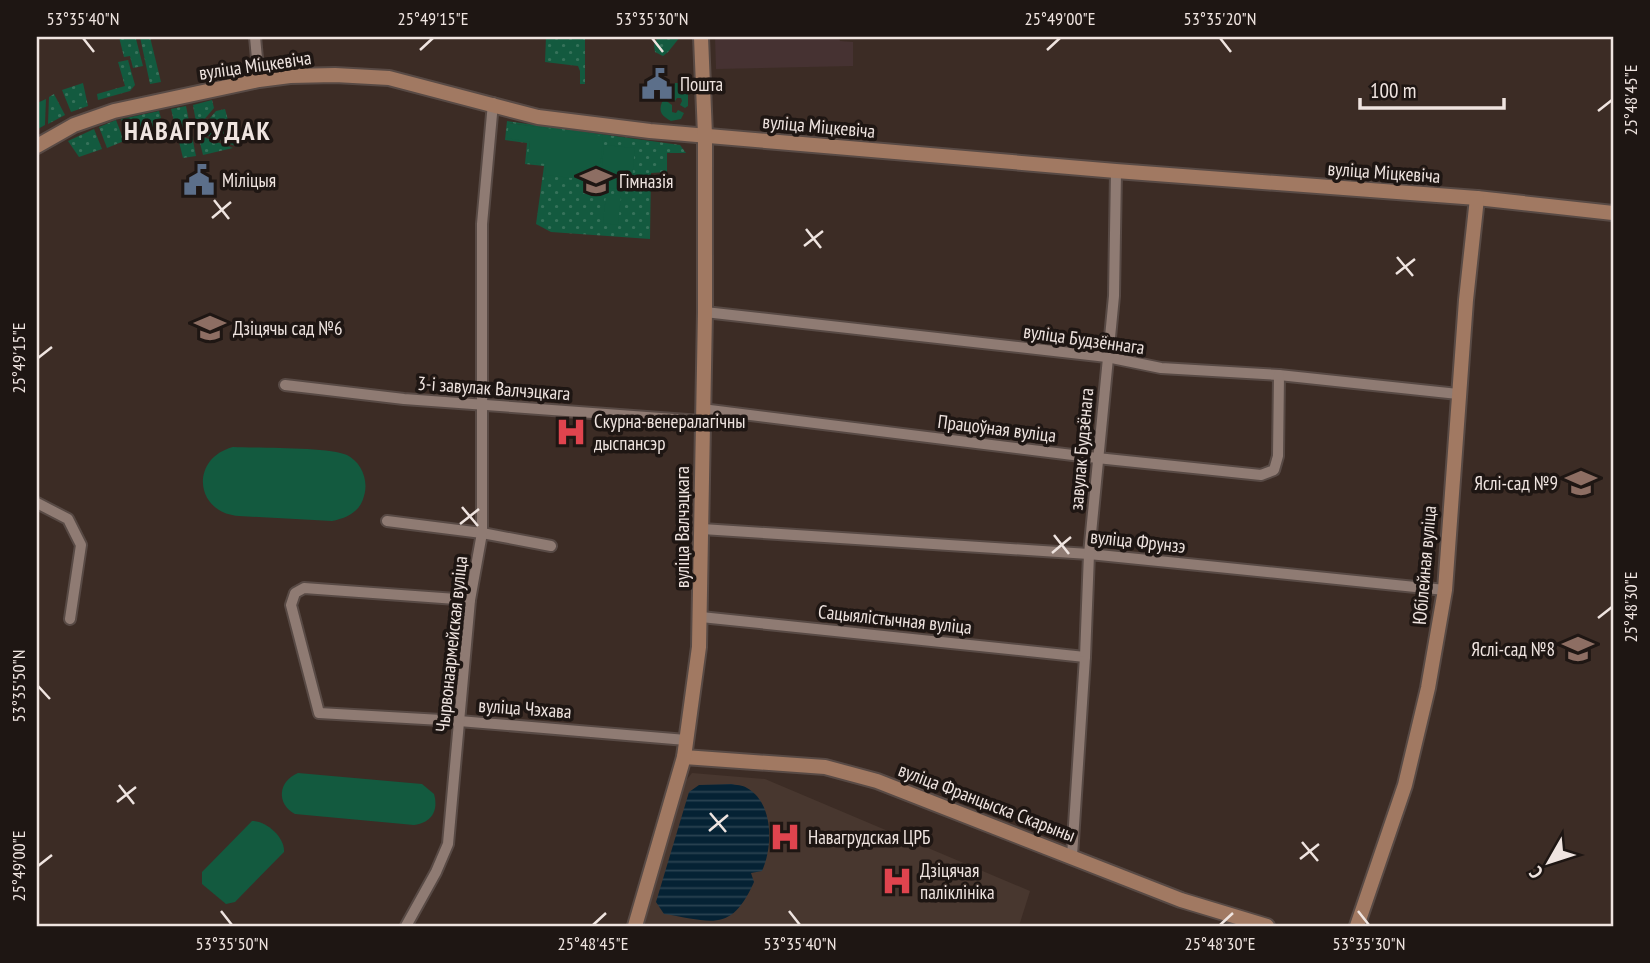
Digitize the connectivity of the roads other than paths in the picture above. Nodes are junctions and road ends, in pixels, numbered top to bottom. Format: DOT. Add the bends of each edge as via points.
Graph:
graph roads {
  1 [pos="255,37"];
  2 [pos="701,37"];
  3 [pos="259,80"];
  4 [pos="493,103"];
  5 [pos="705,135"];
  6 [pos="37,146"];
  7 [pos="1116,171"];
  8 [pos="1477,198"];
  9 [pos="1613,213"];
  10 [pos="705,312"];
  11 [pos="1107,357"];
  12 [pos="1279,375"];
  13 [pos="285,384"];
  14 [pos="1458,394"];
  15 [pos="480,404"];
  16 [pos="702,415"];
  17 [pos="1097,458"];
  18 [pos="37,503"];
  19 [pos="387,521"];
  20 [pos="702,529"];
  21 [pos="482,533"];
  22 [pos="551,546"];
  23 [pos="1089,554"];
  24 [pos="1445,590"];
  25 [pos="470,600"];
  26 [pos="701,617"];
  27 [pos="70,619"];
  28 [pos="1085,657"];
  29 [pos="459,721"];
  30 [pos="685,740"];
  31 [pos="684,757"];
  32 [pos="1072,856"];
  33 [pos="406,926"];
  34 [pos="635,926"];
  35 [pos="1268,926"];
  36 [pos="1357,926"];
  1 -- 3 [label="street"];
  2 -- 5 [label="street, вуліца Валчэцкага"];
  3 -- 4 [label="street, вуліца Міцкевіча" via="335,75 389,78"];
  3 -- 6 [label="street, вуліца Міцкевіча" via="114,111 74,125"];
  4 -- 5 [label="street, вуліца Міцкевіча" via="538,117"];
  4 -- 15 [label="street, Чырвонаармейская вуліца" via="482,224"];
  5 -- 7 [label="street, вуліца Міцкевіча"];
  5 -- 10 [label="street, вуліца Валчэцкага"];
  7 -- 8 [label="street, вуліца Міцкевіча"];
  7 -- 11 [label="street, завулак Будзёнага" via="1114,296"];
  8 -- 9 [label="street, вуліца Міцкевіча"];
  8 -- 14 [label="street, Юбілейная вуліца"];
  10 -- 11 [label="street, вуліца Будзённага"];
  10 -- 16 [label="street, вуліца Валчэцкага"];
  11 -- 12 [label="street, вуліца Будзённага" via="1161,368"];
  11 -- 17 [label="street, завулак Будзёнага"];
  12 -- 14 [label="street, вуліца Будзённага"];
  12 -- 17 [label="street, Працоўная вуліца" via="1274,470 1261,475"];
  13 -- 15 [label="street, 3-і завулак Валчэцкага"];
  14 -- 24 [label="street, Юбілейная вуліца"];
  15 -- 16 [label="street, 3-і завулак Валчэцкага"];
  15 -- 21 [label="street, Чырвонаармейская вуліца"];
  16 -- 17 [label="street, Працоўная вуліца"];
  16 -- 20 [label="street, вуліца Валчэцкага"];
  17 -- 23 [label="street, завулак Будзёнага"];
  18 -- 27 [label="street" via="68,519 81,545"];
  19 -- 21 [label="street"];
  20 -- 23 [label="street, вуліца Фрунзэ"];
  20 -- 26 [label="street, вуліца Валчэцкага"];
  21 -- 22 [label="street"];
  21 -- 25 [label="street, Чырвонаармейская вуліца"];
  23 -- 24 [label="street, вуліца Фрунзэ"];
  23 -- 28 [label="street, завулак Будзёнага"];
  24 -- 36 [label="street, Юбілейная вуліца" via="1405,785"];
  25 -- 29 [label="street, Чырвонаармейская вуліца"];
  25 -- 29 [label="street, вуліца Чэхава" via="304,588 295,593 291,606 319,713"];
  26 -- 28 [label="street, Сацыялістычная вуліца"];
  26 -- 30 [label="street, вуліца Валчэцкага" via="697,675"];
  28 -- 32 [label="street, завулак Будзёнага"];
  29 -- 30 [label="street, вуліца Чэхава"];
  29 -- 33 [label="street, Чырвонаармейская вуліца" via="448,844"];
  30 -- 31 [label="street, вуліца Валчэцкага"];
  31 -- 32 [label="street, вуліца Францыска Скарыны" via="825,767 877,781"];
  31 -- 34 [label="street, вуліца Валчэцкага"];
  32 -- 35 [label="street, вуліца Францыска Скарыны" via="1181,900"];
}
